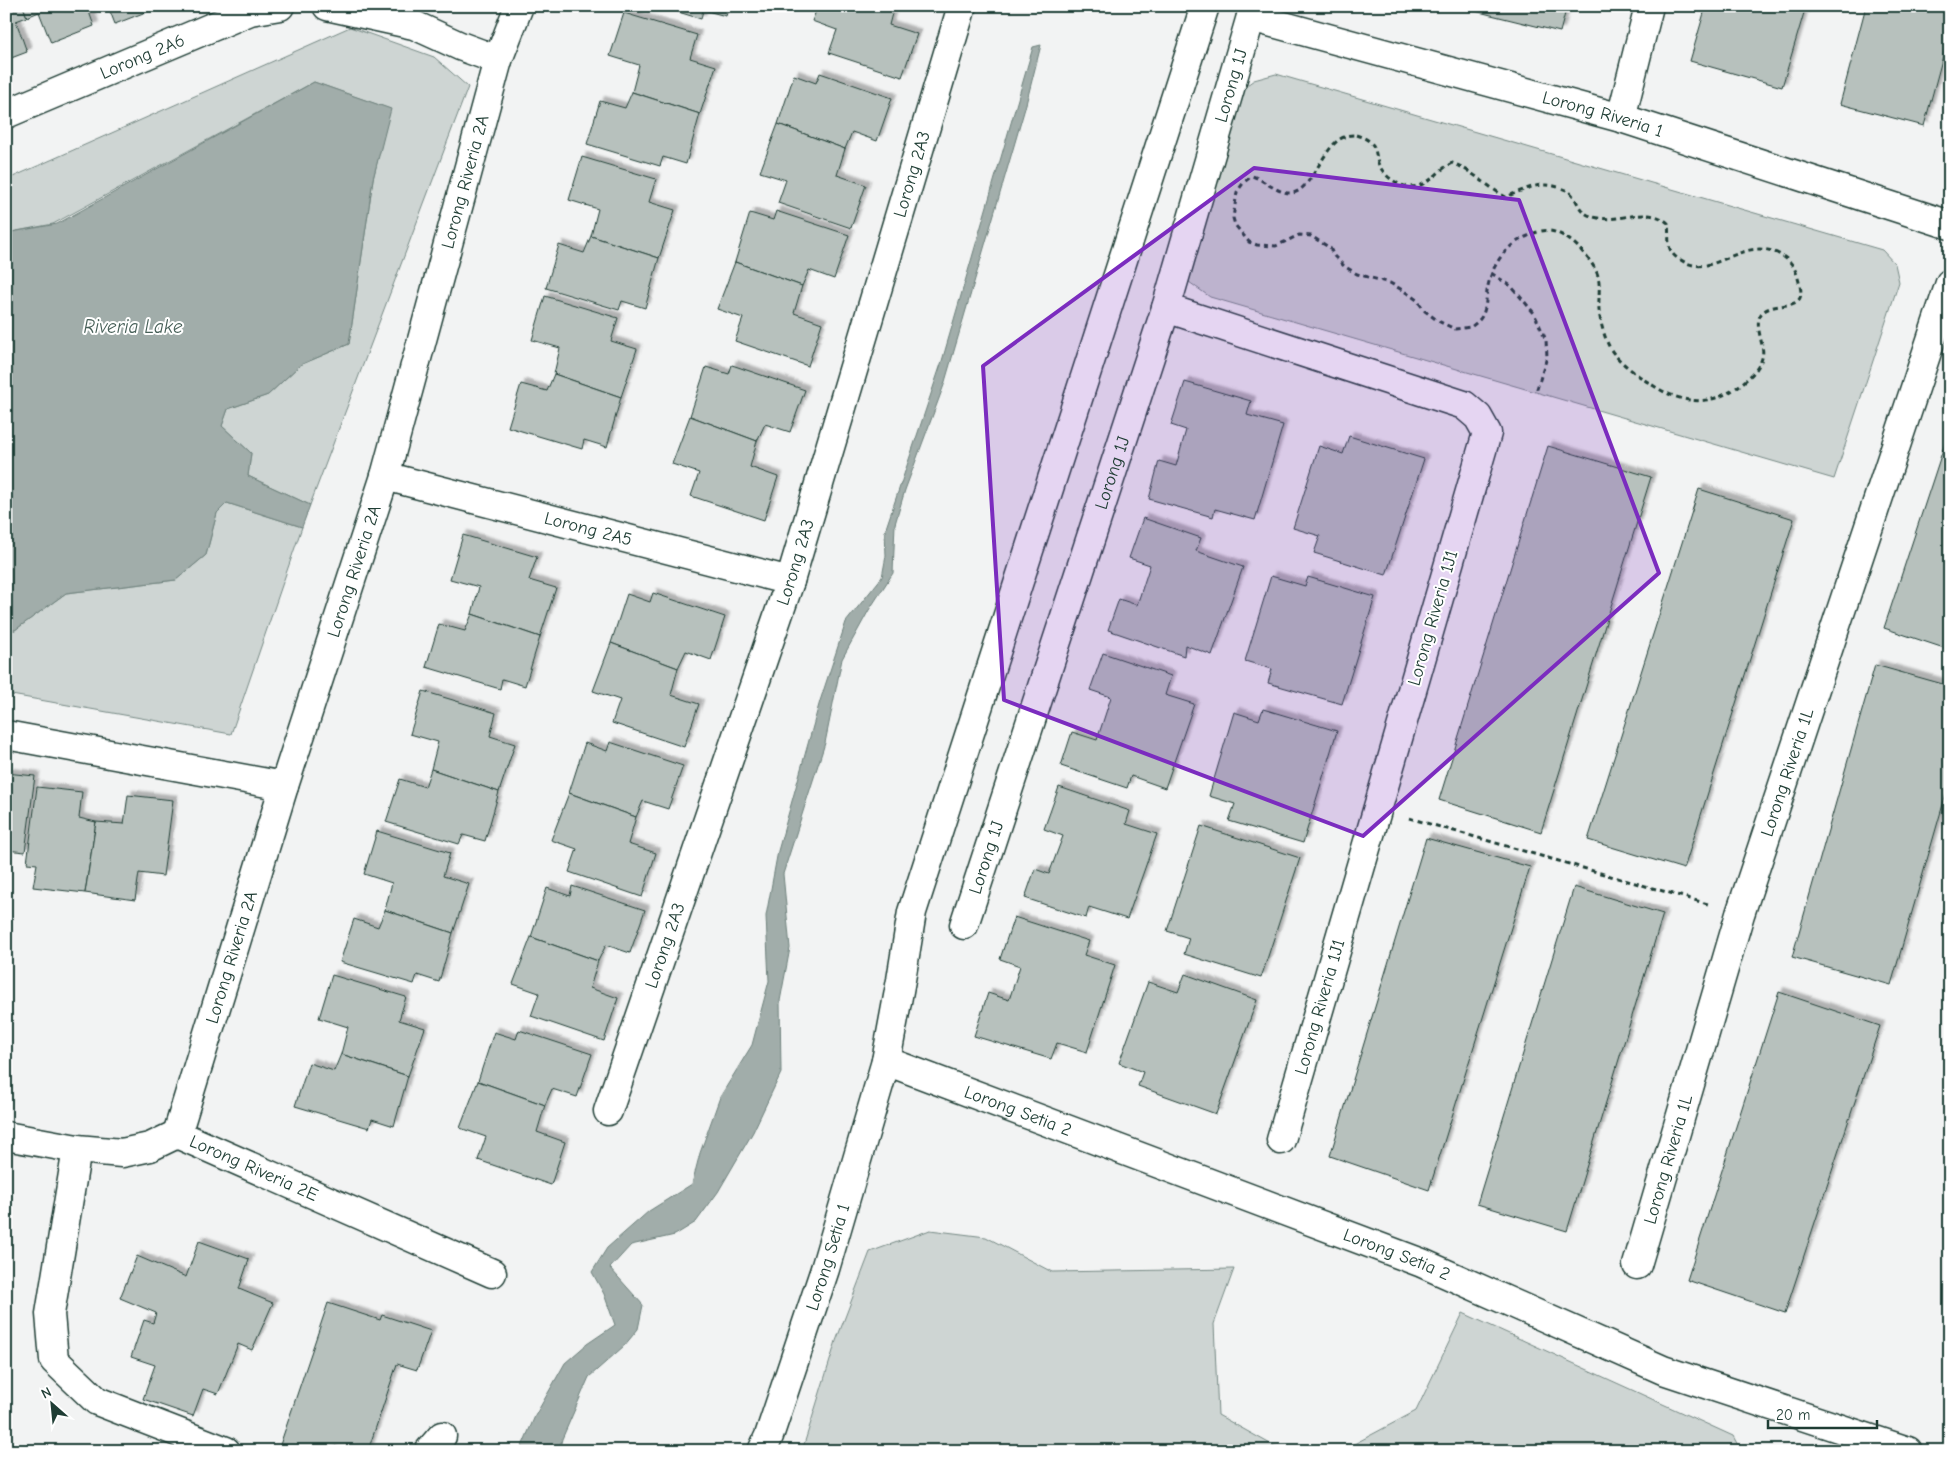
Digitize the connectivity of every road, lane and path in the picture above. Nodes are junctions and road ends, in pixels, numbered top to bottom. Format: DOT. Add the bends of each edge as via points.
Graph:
graph roads {
  1 [pos="280,6"];
  2 [pos="327,6"];
  3 [pos="519,6"];
  4 [pos="962,6"];
  5 [pos="1205,6"];
  6 [pos="1649,6"];
  7 [pos="1253,12"];
  8 [pos="498,60"];
  9 [pos="6,114"];
  10 [pos="1621,118"];
  11 [pos="1950,225"];
  12 [pos="1492,273"];
  13 [pos="1950,283"];
  14 [pos="1166,308"];
  15 [pos="1536,392"];
  16 [pos="385,476"];
  17 [pos="790,581"];
  18 [pos="6,735"];
  19 [pos="284,786"];
  20 [pos="1378,809"];
  21 [pos="1740,914"];
  22 [pos="964,925"];
  23 [pos="886,1061"];
  24 [pos="608,1112"];
  25 [pos="178,1134"];
  26 [pos="6,1136"];
  27 [pos="1281,1140"];
  28 [pos="77,1149"];
  29 [pos="1636,1265"];
  30 [pos="492,1273"];
  31 [pos="226,1451"];
  32 [pos="762,1451"];
  33 [pos="1908,1451"];
  1 -- 9 [label="street, Lorong 2A6" via="250,11"];
  2 -- 8 [label="street" via="414,25"];
  3 -- 8 [label="street, Lorong Riveria 2A"];
  4 -- 17 [label="street, Lorong 2A3"];
  5 -- 23 [label="street, Lorong Setia 1" via="912,912"];
  6 -- 10 [label="street"];
  7 -- 10 [label="street, Lorong Riveria 1"];
  7 -- 14 [label="street, Lorong 1J"];
  8 -- 16 [label="street, Lorong Riveria 2A"];
  10 -- 11 [label="street, Lorong Riveria 1"];
  12 -- 12 [label="path" via="1482,317 1472,327 1455,329 1438,322 1417,300 1390,283 1357,274 1344,266 1330,248 1311,236 1299,235 1276,246 1257,246 1249,242 1233,218 1237,192 1252,176 1282,192 1293,193 1301,189 1335,143 1356,134 1374,145 1377,160 1388,178 1404,186 1422,185 1452,163 1462,166 1506,197 1530,186 1554,186 1570,192 1582,212 1596,218 1613,220 1641,214 1660,216 1668,223 1670,249 1676,257 1695,267 1712,264 1749,249 1772,251 1789,259 1795,269 1800,297 1788,306 1768,308 1762,314 1758,322 1762,359 1751,375 1740,386 1719,398 1697,401 1656,387 1609,348 1599,311 1596,270 1574,243 1550,231 1536,232 1514,242 1503,253"];
  12 -- 15 [label="path" via="1511,286 1534,313 1546,340 1547,357"];
  13 -- 21 [label="street, Lorong Riveria 1L"];
  14 -- 20 [label="street, Lorong Riveria 1J1" via="1464,405 1478,417 1487,433"];
  14 -- 22 [label="street, Lorong 1J"];
  16 -- 17 [label="street, Lorong 2A5"];
  16 -- 19 [label="street, Lorong Riveria 2A"];
  17 -- 24 [label="street, Lorong 2A3"];
  18 -- 19 [label="street"];
  19 -- 25 [label="street, Lorong Riveria 2A"];
  20 -- 21 [label="path"];
  20 -- 27 [label="street, Lorong Riveria 1J1"];
  21 -- 29 [label="street, Lorong Riveria 1L"];
  23 -- 32 [label="street, Lorong Setia 1" via="825,1269"];
  23 -- 33 [label="street, Lorong Setia 2" via="1422,1264 1663,1370"];
  25 -- 28 [label="street, Lorong Riveria 2E" via="150,1147 122,1153"];
  25 -- 30 [label="street, Lorong Riveria 2E"];
  26 -- 28 [label="street, Lorong Riveria 2E"];
  28 -- 31 [label="street" via="50,1314 54,1360 97,1401"];
}
